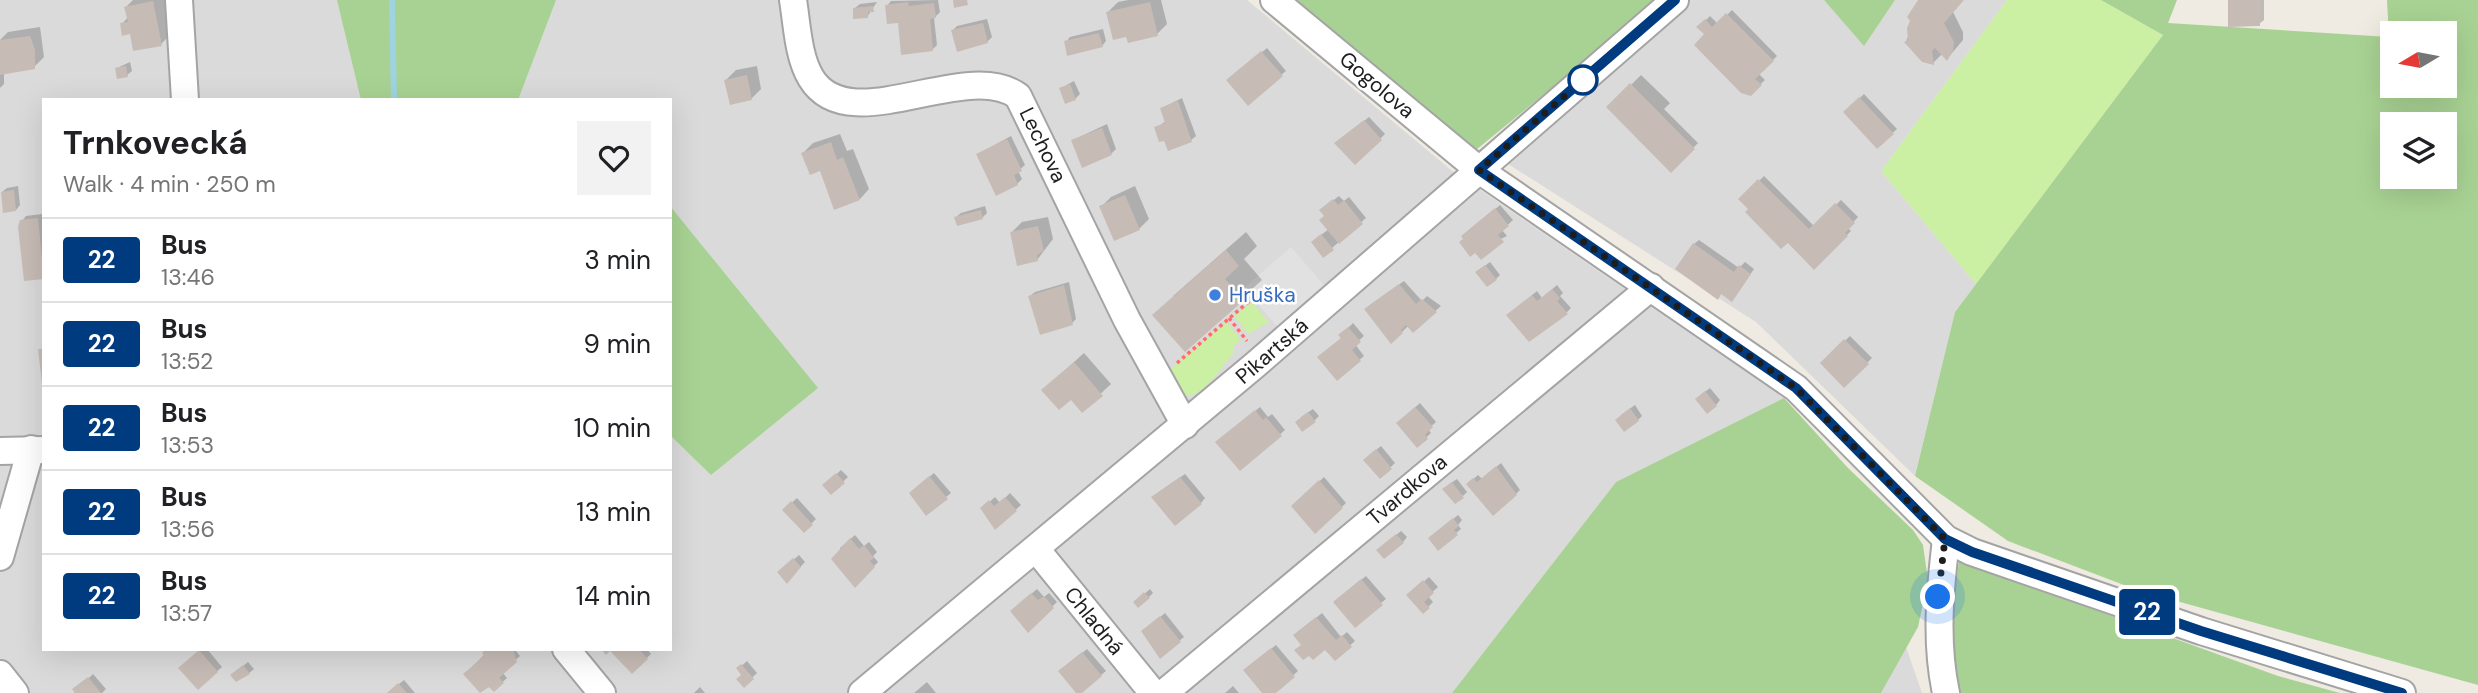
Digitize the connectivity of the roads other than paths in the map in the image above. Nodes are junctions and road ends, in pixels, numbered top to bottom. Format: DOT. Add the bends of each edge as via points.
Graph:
graph roads {
  1 [pos="179,0"];
  2 [pos="793,0"];
  3 [pos="1274,0"];
  4 [pos="1675,0"];
  5 [pos="185,98"];
  6 [pos="1479,170"];
  7 [pos="1651,287"];
  8 [pos="1185,425"];
  9 [pos="37,449"];
  10 [pos="0,451"];
  11 [pos="1945,539"];
  12 [pos="1036,549"];
  13 [pos="0,557"];
  14 [pos="568,651"];
  15 [pos="0,674"];
  16 [pos="15,693"];
  17 [pos="602,693"];
  18 [pos="862,693"];
  19 [pos="1153,693"];
  20 [pos="1164,693"];
  21 [pos="1946,693"];
  22 [pos="2402,693"];
  1 -- 5 [label="street"];
  2 -- 8 [label="street, Lechova" via="804,64 818,88 839,100 864,102 979,86 1001,87 1018,96 1126,320"];
  3 -- 6 [label="street, Gogolova"];
  4 -- 6 [label="street, Pikartská"];
  6 -- 7 [label="street, Gogolova"];
  6 -- 8 [label="street, Pikartská"];
  7 -- 11 [label="street, Gogolova" via="1796,388"];
  7 -- 20 [label="street, Tvardkova"];
  8 -- 12 [label="street, Pikartská"];
  9 -- 10 [label="street"];
  9 -- 13 [label="street"];
  11 -- 21 [label="street" via="1938,597"];
  11 -- 22 [label="street" via="2201,631"];
  12 -- 18 [label="street, Pikartská"];
  12 -- 19 [label="street, Chladná"];
  14 -- 17 [label="street"];
  15 -- 16 [label="street"];
}
